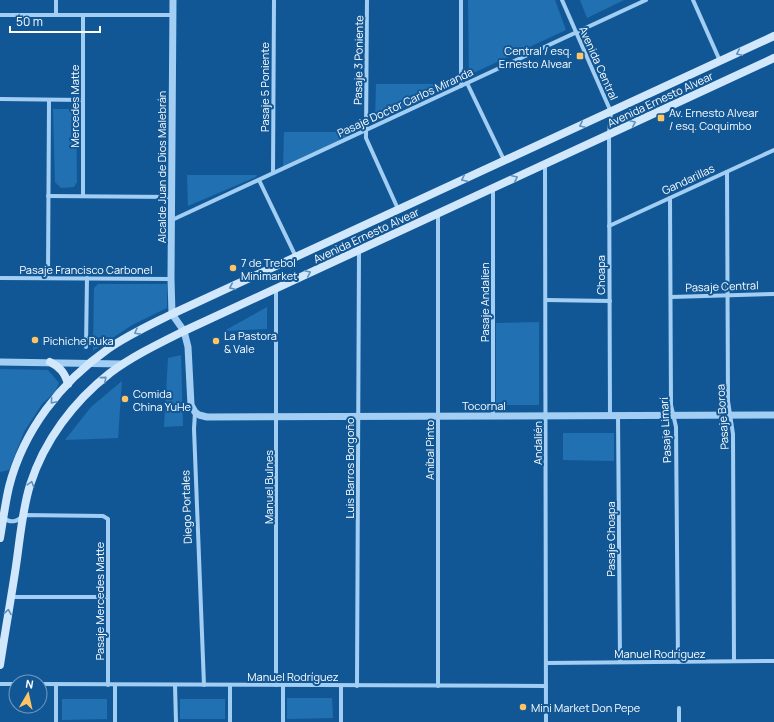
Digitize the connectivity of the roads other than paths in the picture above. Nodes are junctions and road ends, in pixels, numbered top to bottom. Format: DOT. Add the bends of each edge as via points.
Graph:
graph roads {
  1 [pos="56,0"];
  2 [pos="173,0"];
  3 [pos="274,0"];
  4 [pos="367,0"];
  5 [pos="461,0"];
  6 [pos="562,0"];
  7 [pos="646,0"];
  8 [pos="693,0"];
  9 [pos="0,15"];
  10 [pos="56,15"];
  11 [pos="83,15"];
  12 [pos="173,15"];
  13 [pos="576,33"];
  14 [pos="774,36"];
  15 [pos="774,58"];
  16 [pos="721,61"];
  17 [pos="467,83"];
  18 [pos="461,86"];
  19 [pos="0,100"];
  20 [pos="49,100"];
  21 [pos="83,100"];
  22 [pos="611,112"];
  23 [pos="366,130"];
  24 [pos="609,134"];
  25 [pos="774,150"];
  26 [pos="505,161"];
  27 [pos="545,164"];
  28 [pos="726,172"];
  29 [pos="273,173"];
  30 [pos="259,180"];
  31 [pos="493,188"];
  32 [pos="48,196"];
  33 [pos="83,196"];
  34 [pos="172,197"];
  35 [pos="670,198"];
  36 [pos="398,210"];
  37 [pos="438,213"];
  38 [pos="172,220"];
  39 [pos="609,226"];
  40 [pos="359,250"];
  41 [pos="296,257"];
  42 [pos="0,278"];
  43 [pos="48,278"];
  44 [pos="87,278"];
  45 [pos="171,278"];
  46 [pos="276,288"];
  47 [pos="774,294"];
  48 [pos="728,295"];
  49 [pos="671,296"];
  50 [pos="546,300"];
  51 [pos="610,301"];
  52 [pos="172,314"];
  53 [pos="184,331"];
  54 [pos="86,347"];
  55 [pos="0,362"];
  56 [pos="50,362"];
  57 [pos="90,363"];
  58 [pos="124,364"];
  59 [pos="68,384"];
  60 [pos="196,412"];
  61 [pos="610,415"];
  62 [pos="618,415"];
  63 [pos="674,415"];
  64 [pos="730,415"];
  65 [pos="774,415"];
  66 [pos="276,416"];
  67 [pos="358,416"];
  68 [pos="438,416"];
  69 [pos="493,416"];
  70 [pos="546,416"];
  71 [pos="23,515"];
  72 [pos="2,517"];
  73 [pos="0,538"];
  74 [pos="11,597"];
  75 [pos="108,597"];
  76 [pos="734,661"];
  77 [pos="774,661"];
  78 [pos="620,662"];
  79 [pos="678,662"];
  80 [pos="546,663"];
  81 [pos="0,664"];
  82 [pos="48,684"];
  83 [pos="56,684"];
  84 [pos="108,685"];
  85 [pos="115,685"];
  86 [pos="175,685"];
  87 [pos="204,685"];
  88 [pos="230,685"];
  89 [pos="276,685"];
  90 [pos="283,685"];
  91 [pos="341,686"];
  92 [pos="357,686"];
  93 [pos="438,686"];
  94 [pos="546,686"];
  95 [pos="679,708"];
  96 [pos="56,722"];
  97 [pos="115,722"];
  98 [pos="176,722"];
  99 [pos="230,722"];
  100 [pos="283,722"];
  101 [pos="341,722"];
  102 [pos="546,722"];
  103 [pos="679,722"];
  1 -- 10 [label="street"];
  2 -- 12 [label="street, Alcalde Juan de Dios Malebrán"];
  3 -- 29 [label="street, Pasaje 5 Poniente"];
  4 -- 23 [label="street, Pasaje 3 Poniente"];
  5 -- 18 [label="street"];
  6 -- 13 [label="street, Avenida Central"];
  7 -- 13 [label="street, Pasaje Doctor Carlos Miranda"];
  8 -- 16 [label="street"];
  9 -- 10 [label="street"];
  10 -- 11 [label="street"];
  11 -- 12 [label="street"];
  11 -- 21 [label="street, Mercedes Matte"];
  12 -- 34 [label="street, Alcalde Juan de Dios Malebrán"];
  13 -- 17 [label="street, Pasaje Doctor Carlos Miranda"];
  13 -- 22 [label="street, Avenida Central"];
  14 -- 16 [label="main road, Avenida Ernesto Alvear, one-way"];
  24 -- 15 [label="main road, Avenida Ernesto Alvear, one-way"];
  16 -- 22 [label="main road, Avenida Ernesto Alvear"];
  17 -- 18 [label="street, Pasaje Doctor Carlos Miranda"];
  17 -- 26 [label="street"];
  18 -- 23 [label="street, Pasaje Doctor Carlos Miranda"];
  19 -- 20 [label="street"];
  20 -- 21 [label="street"];
  20 -- 32 [label="street"];
  21 -- 33 [label="street, Mercedes Matte"];
  22 -- 24 [label="street, Avenida Central"];
  22 -- 26 [label="main road, Avenida Ernesto Alvear, one-way"];
  23 -- 29 [label="street, Pasaje Doctor Carlos Miranda"];
  23 -- 36 [label="street, Pasaje 3 Poniente" via="369,147"];
  24 -- 27 [label="main road, Avenida Ernesto Alvear"];
  24 -- 39 [label="street, Choapa"];
  25 -- 28 [label="street, Gandarillas"];
  26 -- 36 [label="main road, Avenida Ernesto Alvear, one-way"];
  31 -- 27 [label="main road, Avenida Ernesto Alvear, one-way"];
  27 -- 50 [label="street, Andalién"];
  28 -- 35 [label="street, Gandarillas"];
  28 -- 48 [label="street, Pasaje Boroa"];
  29 -- 30 [label="street, Pasaje Doctor Carlos Miranda"];
  30 -- 38 [label="street, Pasaje Doctor Carlos Miranda"];
  30 -- 41 [label="street"];
  31 -- 37 [label="main road, Avenida Ernesto Alvear"];
  31 -- 69 [label="street, Pasaje Andalien"];
  32 -- 33 [label="street"];
  32 -- 43 [label="street"];
  33 -- 34 [label="street"];
  34 -- 38 [label="street, Alcalde Juan de Dios Malebrán"];
  35 -- 39 [label="street, Gandarillas"];
  35 -- 49 [label="street, Pasaje Limarí"];
  36 -- 41 [label="main road, Avenida Ernesto Alvear"];
  37 -- 40 [label="main road, Avenida Ernesto Alvear"];
  37 -- 68 [label="street, Aníbal Pinto"];
  38 -- 45 [label="street, Alcalde Juan de Dios Malebrán"];
  39 -- 51 [label="street, Choapa"];
  46 -- 40 [label="main road, Avenida Ernesto Alvear, one-way"];
  40 -- 67 [label="street, Luis Barros Borgoño"];
  41 -- 52 [label="main road, Avenida Ernesto Alvear, one-way"];
  42 -- 43 [label="street, Pasaje Francisco Carbonel"];
  43 -- 44 [label="street, Pasaje Francisco Carbonel"];
  44 -- 45 [label="street, Pasaje Francisco Carbonel"];
  44 -- 54 [label="street"];
  45 -- 52 [label="street, Alcalde Juan de Dios Malebrán"];
  46 -- 53 [label="main road, Avenida Ernesto Alvear"];
  46 -- 66 [label="street, Manuel Bulnes"];
  47 -- 48 [label="street, Pasaje Central"];
  48 -- 49 [label="street, Pasaje Central"];
  48 -- 64 [label="street, Pasaje Boroa"];
  49 -- 63 [label="street, Pasaje Limarí" via="671,406"];
  50 -- 51 [label="street"];
  50 -- 70 [label="street, Andalién"];
  51 -- 61 [label="street, Choapa"];
  52 -- 53 [label="street"];
  52 -- 57 [label="main road, Avenida Ernesto Alvear, one-way" via="125,338"];
  53 -- 58 [label="main road, Avenida Ernesto Alvear"];
  53 -- 60 [label="street, Diego Portales" via="188,347 190,401"];
  55 -- 56 [label="street"];
  56 -- 57 [label="street"];
  56 -- 59 [label="main road" via="60,368"];
  57 -- 58 [label="street"];
  57 -- 59 [label="main road, Avenida Ernesto Alvear"];
  71 -- 58 [label="main road, Avenida Ernesto Alvear, one-way" via="35,471 59,426 82,399"];
  59 -- 72 [label="main road, Avenida Ernesto Alvear, one-way" via="39,419 20,454"];
  60 -- 66 [label="street, Tocornal" via="207,417"];
  60 -- 87 [label="street, Diego Portales" via="194,429"];
  61 -- 62 [label="street, Tocornal"];
  61 -- 70 [label="street, Tocornal"];
  62 -- 63 [label="street, Tocornal"];
  62 -- 78 [label="street, Pasaje Choapa"];
  63 -- 64 [label="street, Tocornal"];
  63 -- 79 [label="street, Pasaje Limarí"];
  64 -- 65 [label="street, Tocornal"];
  64 -- 76 [label="street, Pasaje Boroa" via="733,434"];
  66 -- 67 [label="street, Tocornal"];
  66 -- 89 [label="street, Manuel Bulnes"];
  67 -- 68 [label="street, Tocornal"];
  67 -- 92 [label="street, Luis Barros Borgoño"];
  68 -- 69 [label="street, Tocornal"];
  68 -- 93 [label="street, Aníbal Pinto"];
  69 -- 70 [label="street, Tocornal"];
  70 -- 80 [label="street, Andalién"];
  71 -- 72 [label="street" via="12,522"];
  71 -- 74 [label="main road, Avenida Ernesto Alvear"];
  71 -- 75 [label="street, Pasaje Mercedes Matte" via="107,517"];
  72 -- 73 [label="main road, Avenida Ernesto Alvear"];
  74 -- 75 [label="street"];
  81 -- 74 [label="main road, Avenida Ernesto Alvear, one-way"];
  75 -- 84 [label="street, Pasaje Mercedes Matte"];
  76 -- 77 [label="street, Manuel Rodríguez"];
  76 -- 79 [label="street, Manuel Rodríguez"];
  78 -- 79 [label="street, Manuel Rodríguez"];
  78 -- 80 [label="street, Manuel Rodríguez"];
  80 -- 94 [label="street, Andalién"];
  82 -- 83 [label="street, Manuel Rodríguez"];
  83 -- 84 [label="street, Manuel Rodríguez"];
  83 -- 96 [label="street"];
  84 -- 85 [label="street, Manuel Rodríguez"];
  85 -- 86 [label="street, Manuel Rodríguez"];
  85 -- 97 [label="street"];
  86 -- 87 [label="street, Manuel Rodríguez"];
  86 -- 98 [label="street"];
  87 -- 88 [label="street, Manuel Rodríguez"];
  88 -- 89 [label="street, Manuel Rodríguez"];
  88 -- 99 [label="street"];
  89 -- 90 [label="street, Manuel Rodríguez"];
  90 -- 91 [label="street, Manuel Rodríguez"];
  90 -- 100 [label="street"];
  91 -- 92 [label="street, Manuel Rodríguez"];
  91 -- 101 [label="street"];
  92 -- 93 [label="street, Manuel Rodríguez"];
  93 -- 94 [label="street, Manuel Rodríguez"];
  94 -- 102 [label="street, Andalién"];
  95 -- 103 [label="street"];
}
